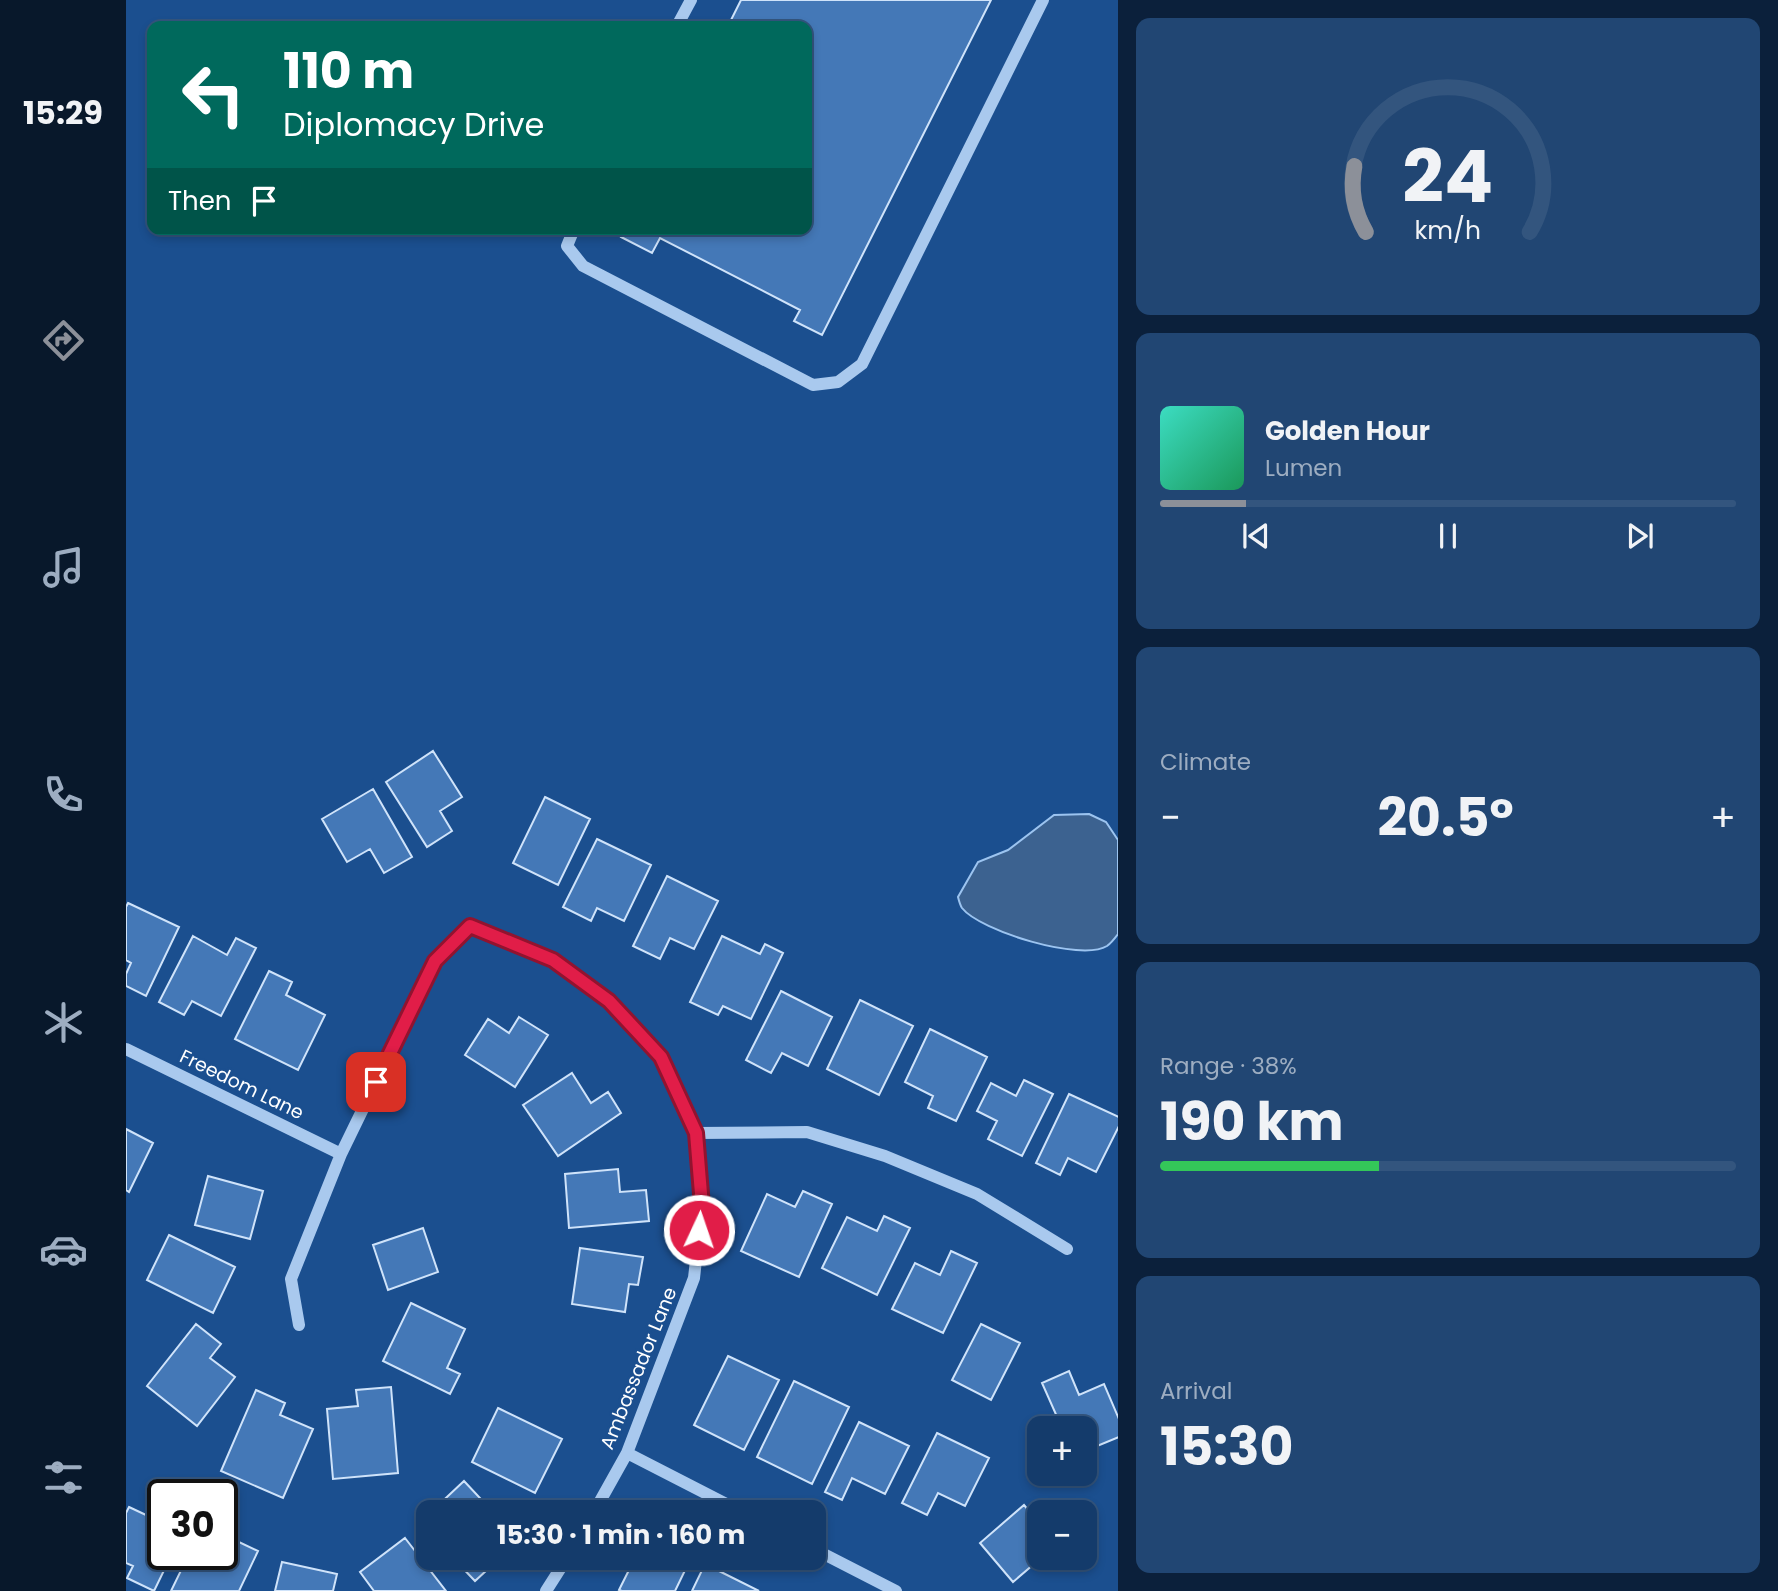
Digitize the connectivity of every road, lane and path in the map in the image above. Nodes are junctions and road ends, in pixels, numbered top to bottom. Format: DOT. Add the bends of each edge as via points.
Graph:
graph roads {
  1 [pos="691,0"];
  2 [pos="1043,0"];
  3 [pos="680,21"];
  4 [pos="572,235"];
  5 [pos="126,1049"];
  6 [pos="696,1133"];
  7 [pos="341,1154"];
  8 [pos="1067,1249"];
  9 [pos="299,1325"];
  10 [pos="626,1453"];
  11 [pos="601,1500"];
  12 [pos="718,1500"];
  13 [pos="826,1555"];
  14 [pos="559,1570"];
  15 [pos="546,1591"];
  16 [pos="896,1591"];
  1 -- 3 [label="street"];
  2 -- 4 [label="street" via="862,364 838,382 813,385 583,266 567,246"];
  5 -- 7 [label="street, Freedom Lane"];
  6 -- 7 [label="street, Ambassador Lane" via="661,1057 609,1001 553,960 470,926 435,961"];
  6 -- 8 [label="street" via="807,1132 885,1156 976,1194"];
  6 -- 10 [label="street, Ambassador Lane" via="702,1206 694,1278"];
  7 -- 9 [label="street" via="291,1279"];
  10 -- 11 [label="street, Ambassador Lane"];
  10 -- 12 [label="street"];
  13 -- 16 [label="street"];
  14 -- 15 [label="street"];
}
